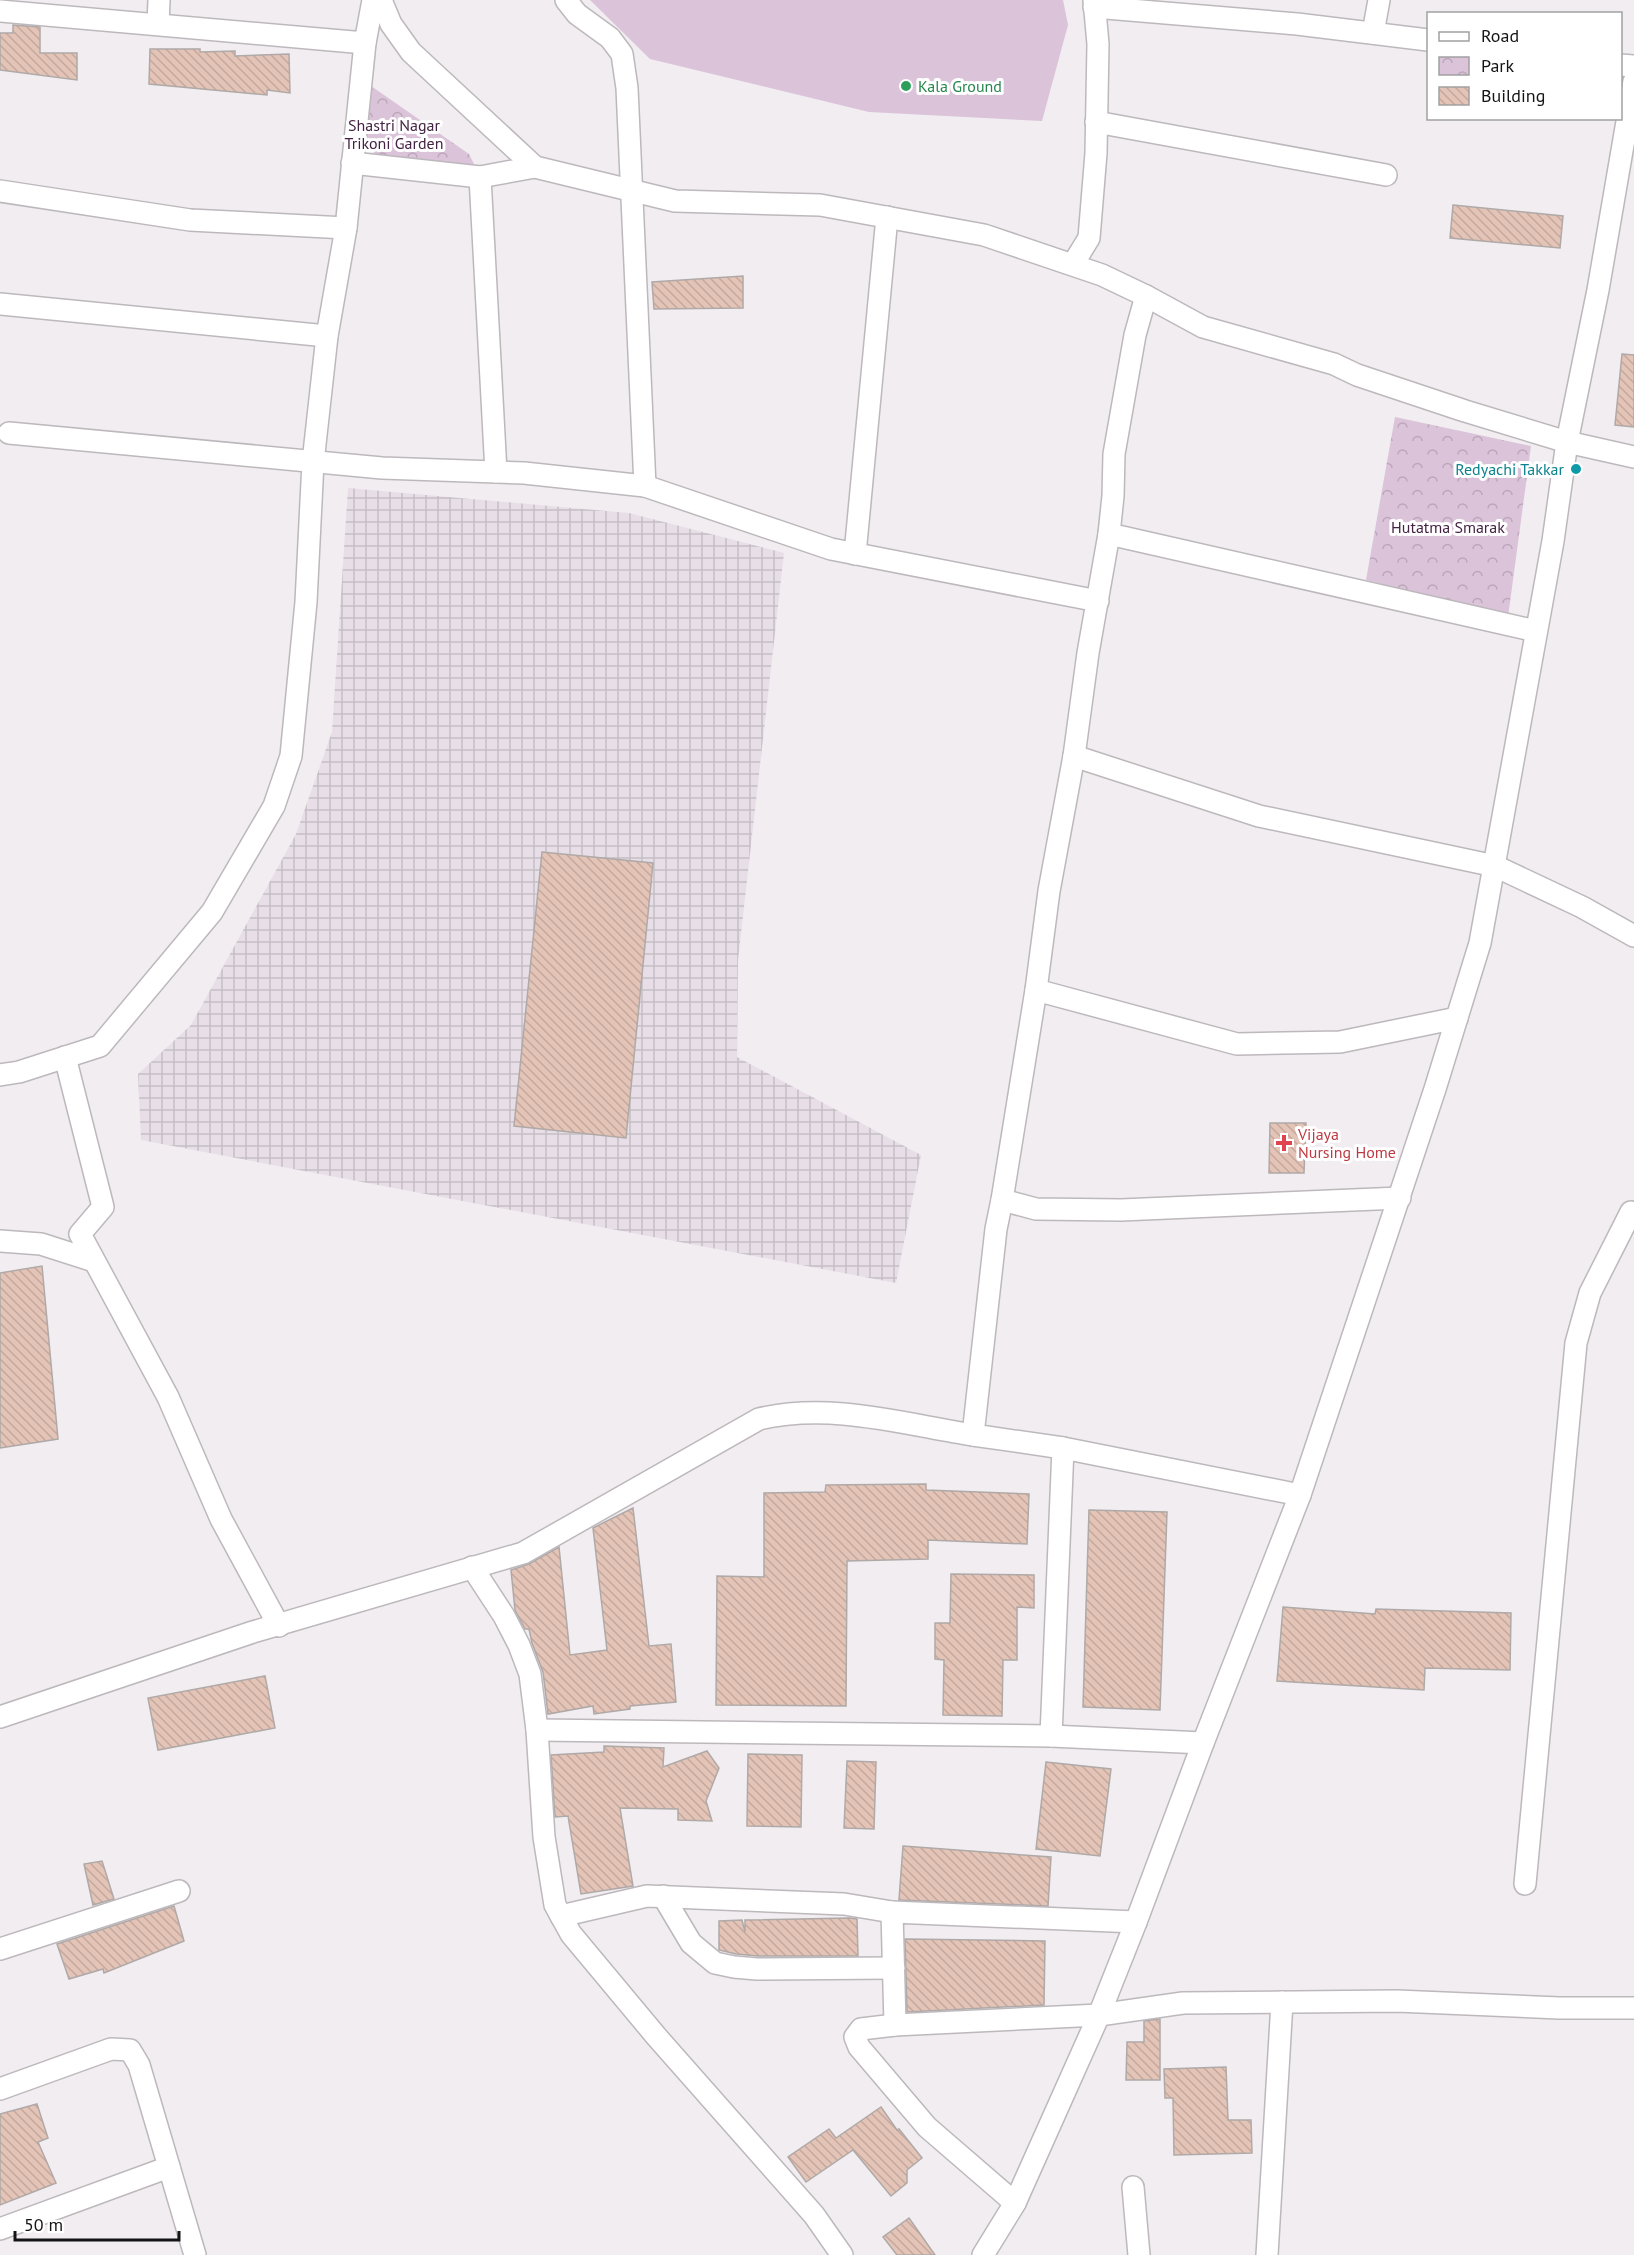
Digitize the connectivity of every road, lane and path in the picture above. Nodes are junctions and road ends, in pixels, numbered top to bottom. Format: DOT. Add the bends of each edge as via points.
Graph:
graph roads {
  1 [pos="159,0"];
  2 [pos="373,0"];
  3 [pos="381,0"];
  4 [pos="566,0"];
  5 [pos="1379,0"];
  6 [pos="1094,4"];
  7 [pos="1219,9"];
  8 [pos="0,12"];
  9 [pos="158,24"];
  10 [pos="1373,33"];
  11 [pos="1427,40"];
  12 [pos="365,43"];
  13 [pos="1634,81"];
  14 [pos="1096,122"];
  15 [pos="352,163"];
  16 [pos="535,167"];
  17 [pos="1386,175"];
  18 [pos="480,177"];
  19 [pos="0,192"];
  20 [pos="632,192"];
  21 [pos="887,217"];
  22 [pos="346,228"];
  23 [pos="1073,264"];
  24 [pos="1146,296"];
  25 [pos="0,304"];
  26 [pos="327,336"];
  27 [pos="3,432"];
  28 [pos="1567,442"];
  29 [pos="1634,457"];
  30 [pos="313,462"];
  31 [pos="496,472"];
  32 [pos="645,486"];
  33 [pos="1109,534"];
  34 [pos="855,554"];
  35 [pos="1098,601"];
  36 [pos="1536,631"];
  37 [pos="1074,756"];
  38 [pos="1495,866"];
  39 [pos="1634,936"];
  40 [pos="1036,990"];
  41 [pos="1457,1018"];
  42 [pos="65,1057"];
  43 [pos="0,1075"];
  44 [pos="1400,1198"];
  45 [pos="1002,1200"];
  46 [pos="1633,1210"];
  47 [pos="0,1241"];
  48 [pos="94,1261"];
  49 [pos="973,1435"];
  50 [pos="1063,1448"];
  51 [pos="1300,1496"];
  52 [pos="472,1567"];
  53 [pos="279,1626"];
  54 [pos="0,1717"];
  55 [pos="537,1730"];
  56 [pos="1051,1736"];
  57 [pos="1203,1743"];
  58 [pos="1525,1884"];
  59 [pos="179,1891"];
  60 [pos="663,1896"];
  61 [pos="892,1912"];
  62 [pos="561,1916"];
  63 [pos="1136,1922"];
  64 [pos="0,1949"];
  65 [pos="894,1968"];
  66 [pos="1282,2002"];
  67 [pos="1634,2008"];
  68 [pos="1099,2015"];
  69 [pos="895,2025"];
  70 [pos="0,2089"];
  71 [pos="169,2167"];
  72 [pos="1133,2187"];
  73 [pos="1014,2203"];
  74 [pos="0,2229"];
  75 [pos="195,2255"];
  76 [pos="842,2255"];
  77 [pos="983,2255"];
  78 [pos="1139,2255"];
  79 [pos="1267,2255"];
  1 -- 9 [label="street"];
  2 -- 12 [label="street"];
  3 -- 16 [label="street" via="391,24 411,52"];
  4 -- 20 [label="street" via="577,14 610,38 622,54"];
  5 -- 10 [label="street"];
  6 -- 7 [label="street"];
  6 -- 14 [label="street" via="1098,44"];
  7 -- 10 [label="street"];
  8 -- 9 [label="street"];
  9 -- 12 [label="street"];
  10 -- 11 [label="street"];
  12 -- 15 [label="street"];
  13 -- 28 [label="street"];
  14 -- 17 [label="street"];
  14 -- 23 [label="street" via="1089,238"];
  15 -- 18 [label="street"];
  15 -- 22 [label="street"];
  16 -- 18 [label="street"];
  16 -- 20 [label="street"];
  18 -- 31 [label="street"];
  19 -- 22 [label="street" via="190,220"];
  20 -- 21 [label="street" via="675,201 820,205"];
  20 -- 32 [label="street"];
  21 -- 23 [label="street" via="984,235"];
  21 -- 34 [label="street"];
  22 -- 26 [label="street"];
  23 -- 24 [label="street"];
  24 -- 28 [label="street" via="1203,327 1334,364 1454,408"];
  24 -- 33 [label="street" via="1135,334 1116,442"];
  25 -- 26 [label="street"];
  26 -- 30 [label="street"];
  27 -- 30 [label="street"];
  28 -- 29 [label="street"];
  28 -- 36 [label="street"];
  30 -- 31 [label="street"];
  30 -- 42 [label="street" via="306,602 291,756 274,806 205,921 100,1046"];
  31 -- 32 [label="street"];
  32 -- 34 [label="street"];
  33 -- 35 [label="street"];
  33 -- 36 [label="street"];
  34 -- 35 [label="street"];
  35 -- 37 [label="street"];
  36 -- 38 [label="street"];
  37 -- 38 [label="street" via="1259,816"];
  37 -- 40 [label="street" via="1049,891"];
  38 -- 39 [label="street"];
  38 -- 41 [label="street" via="1480,944"];
  40 -- 41 [label="street" via="1237,1044 1340,1042"];
  40 -- 45 [label="street"];
  41 -- 44 [label="street"];
  42 -- 43 [label="street"];
  42 -- 48 [label="street" via="103,1207 80,1234"];
  44 -- 45 [label="street" via="1121,1210 1036,1209"];
  44 -- 51 [label="street"];
  45 -- 49 [label="street"];
  46 -- 58 [label="street" via="1590,1293 1576,1343"];
  47 -- 48 [label="street" via="41,1244"];
  48 -- 53 [label="street" via="168,1397 221,1519"];
  49 -- 50 [label="street"];
  49 -- 52 [label="street" via="836,1412 784,1413 759,1419 523,1553"];
  50 -- 51 [label="street"];
  50 -- 56 [label="street"];
  51 -- 57 [label="street"];
  52 -- 53 [label="street"];
  52 -- 55 [label="street" via="519,1645 530,1674"];
  53 -- 54 [label="street"];
  55 -- 56 [label="street"];
  55 -- 62 [label="street" via="549,1878"];
  56 -- 57 [label="street"];
  57 -- 63 [label="street"];
  59 -- 64 [label="street"];
  60 -- 61 [label="street" via="844,1904"];
  60 -- 62 [label="street" via="620,1901"];
  60 -- 65 [label="street" via="691,1943 715,1963 757,1969"];
  61 -- 63 [label="street"];
  61 -- 65 [label="street"];
  62 -- 76 [label="street" via="571,1934 656,2036 814,2215"];
  63 -- 68 [label="street"];
  65 -- 69 [label="street"];
  66 -- 67 [label="street"];
  66 -- 68 [label="street" via="1183,2003"];
  66 -- 79 [label="street"];
  68 -- 69 [label="street"];
  68 -- 73 [label="street"];
  69 -- 73 [label="street" via="861,2029 855,2037 859,2047 927,2127"];
  70 -- 71 [label="street" via="111,2049 130,2050 139,2065"];
  71 -- 74 [label="street"];
  71 -- 75 [label="street"];
  72 -- 78 [label="street"];
  73 -- 77 [label="street"];
}
